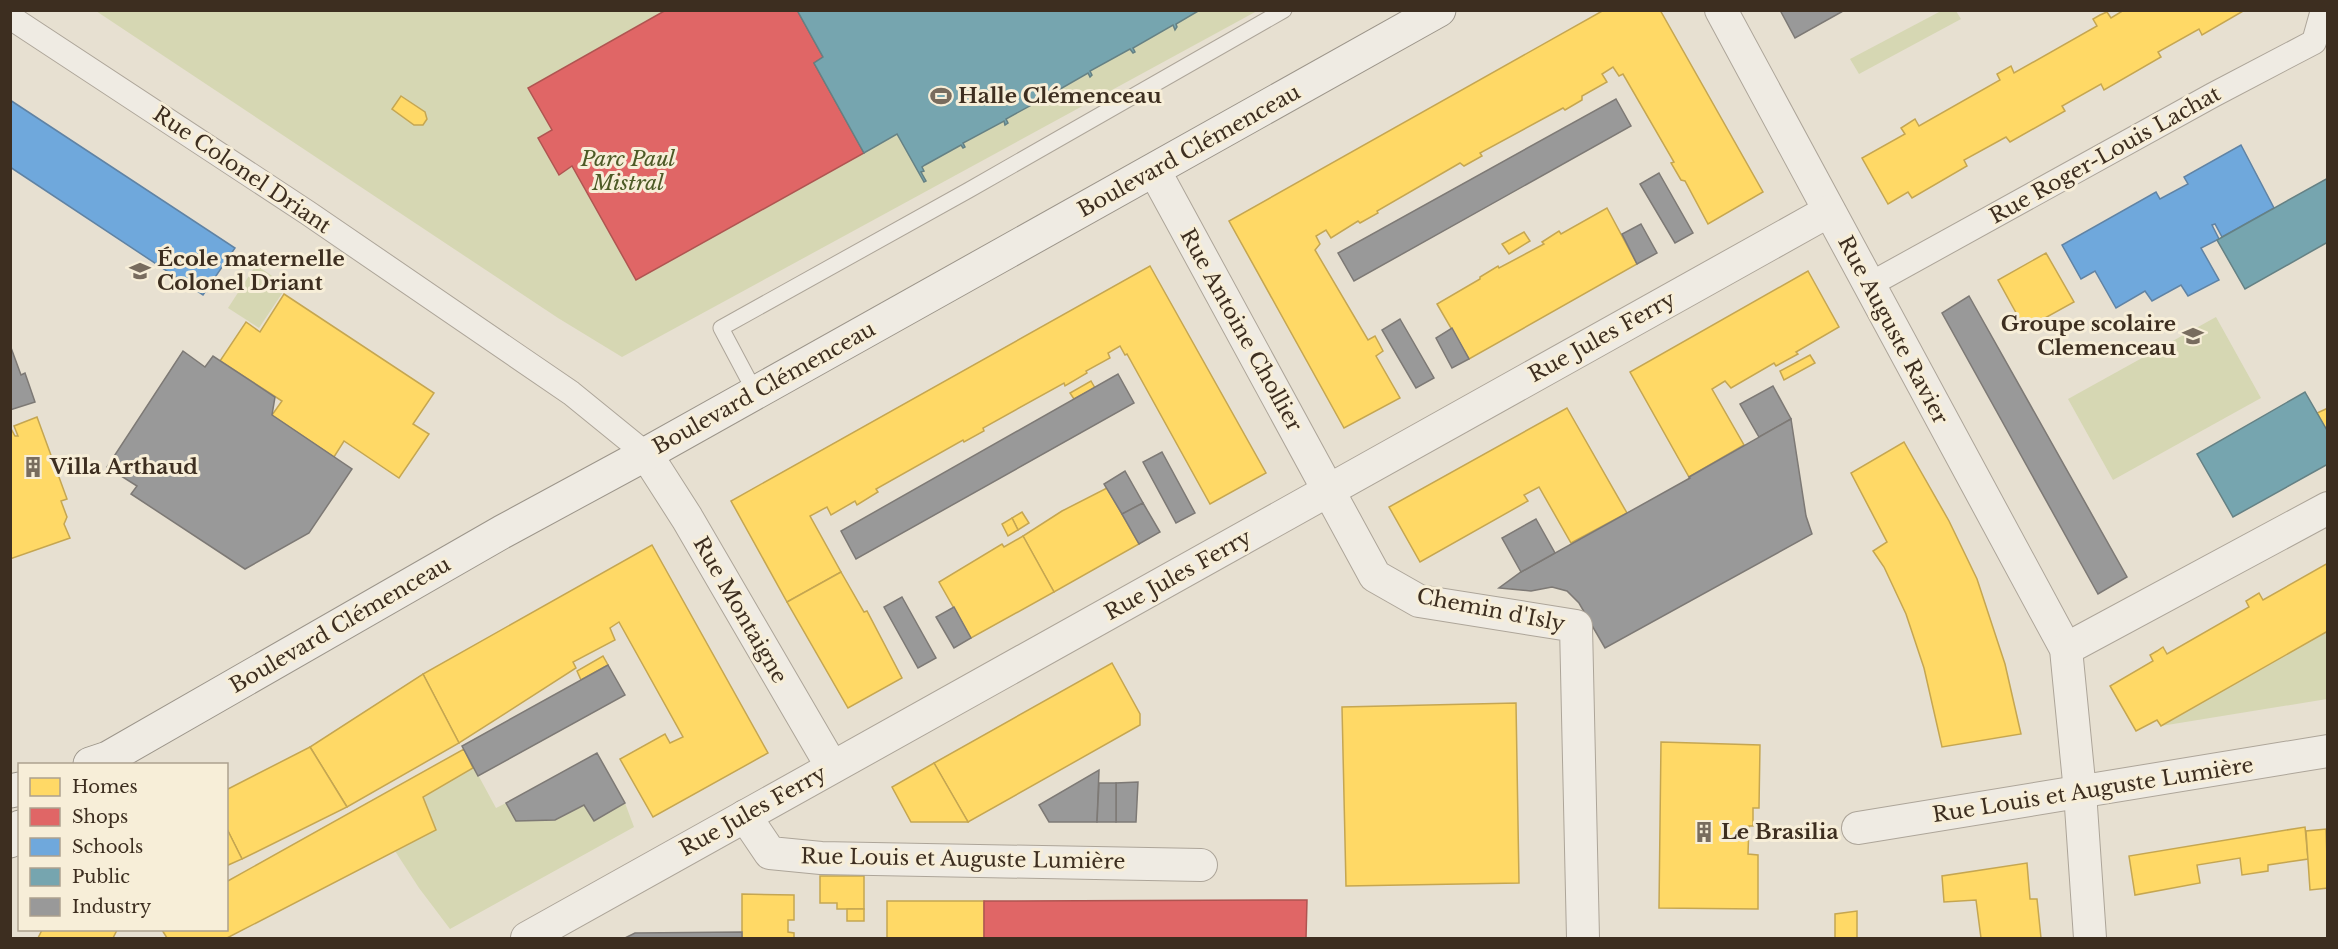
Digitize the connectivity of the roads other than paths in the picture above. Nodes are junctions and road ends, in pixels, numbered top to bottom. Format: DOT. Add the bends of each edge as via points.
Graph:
graph roads {
  1 [pos="1284,10"];
  2 [pos="1439,10"];
  3 [pos="1721,10"];
  4 [pos="2324,10"];
  5 [pos="10,17"];
  6 [pos="1154,170"];
  7 [pos="1829,211"];
  8 [pos="1869,285"];
  9 [pos="755,392"];
  10 [pos="646,454"];
  11 [pos="1328,490"];
  12 [pos="2328,508"];
  13 [pos="2066,649"];
  14 [pos="2328,751"];
  15 [pos="99,762"];
  16 [pos="832,768"];
  17 [pos="2080,792"];
  18 [pos="745,816"];
  19 [pos="1858,828"];
  20 [pos="1201,865"];
  21 [pos="527,939"];
  22 [pos="1583,939"];
  23 [pos="2090,939"];
  1 -- 9 [label="lane" via="721,328"];
  2 -- 6 [label="main road, Boulevard Clémenceau"];
  3 -- 7 [label="street, Rue Auguste Ravier"];
  4 -- 8 [label="street, Rue Roger-Louis Lachat" via="2314,42"];
  5 -- 10 [label="street, Rue Colonel Driant" via="308,213 541,373"];
  6 -- 9 [label="main road, Boulevard Clémenceau"];
  6 -- 11 [label="street, Rue Antoine Chollier"];
  7 -- 8 [label="street, Rue Auguste Ravier"];
  7 -- 11 [label="street, Rue Jules Ferry"];
  8 -- 13 [label="street, Rue Auguste Ravier"];
  9 -- 10 [label="main road, Boulevard Clémenceau"];
  10 -- 15 [label="main road, Boulevard Clémenceau"];
  10 -- 16 [label="street, Rue Montaigne"];
  11 -- 16 [label="street, Rue Jules Ferry"];
  11 -- 22 [label="street, Chemin d'Isly" via="1375,576 1419,601 1576,626"];
  12 -- 13 [label="street"];
  13 -- 17 [label="street, Rue Auguste Ravier"];
  14 -- 17 [label="street, Rue Louis et Auguste Lumière"];
  16 -- 18 [label="street, Rue Jules Ferry"];
  17 -- 19 [label="street, Rue Louis et Auguste Lumière"];
  17 -- 23 [label="street, Rue Auguste Ravier"];
  18 -- 20 [label="street, Rue Louis et Auguste Lumière" via="770,853 821,858"];
  18 -- 21 [label="street, Rue Jules Ferry"];
}
